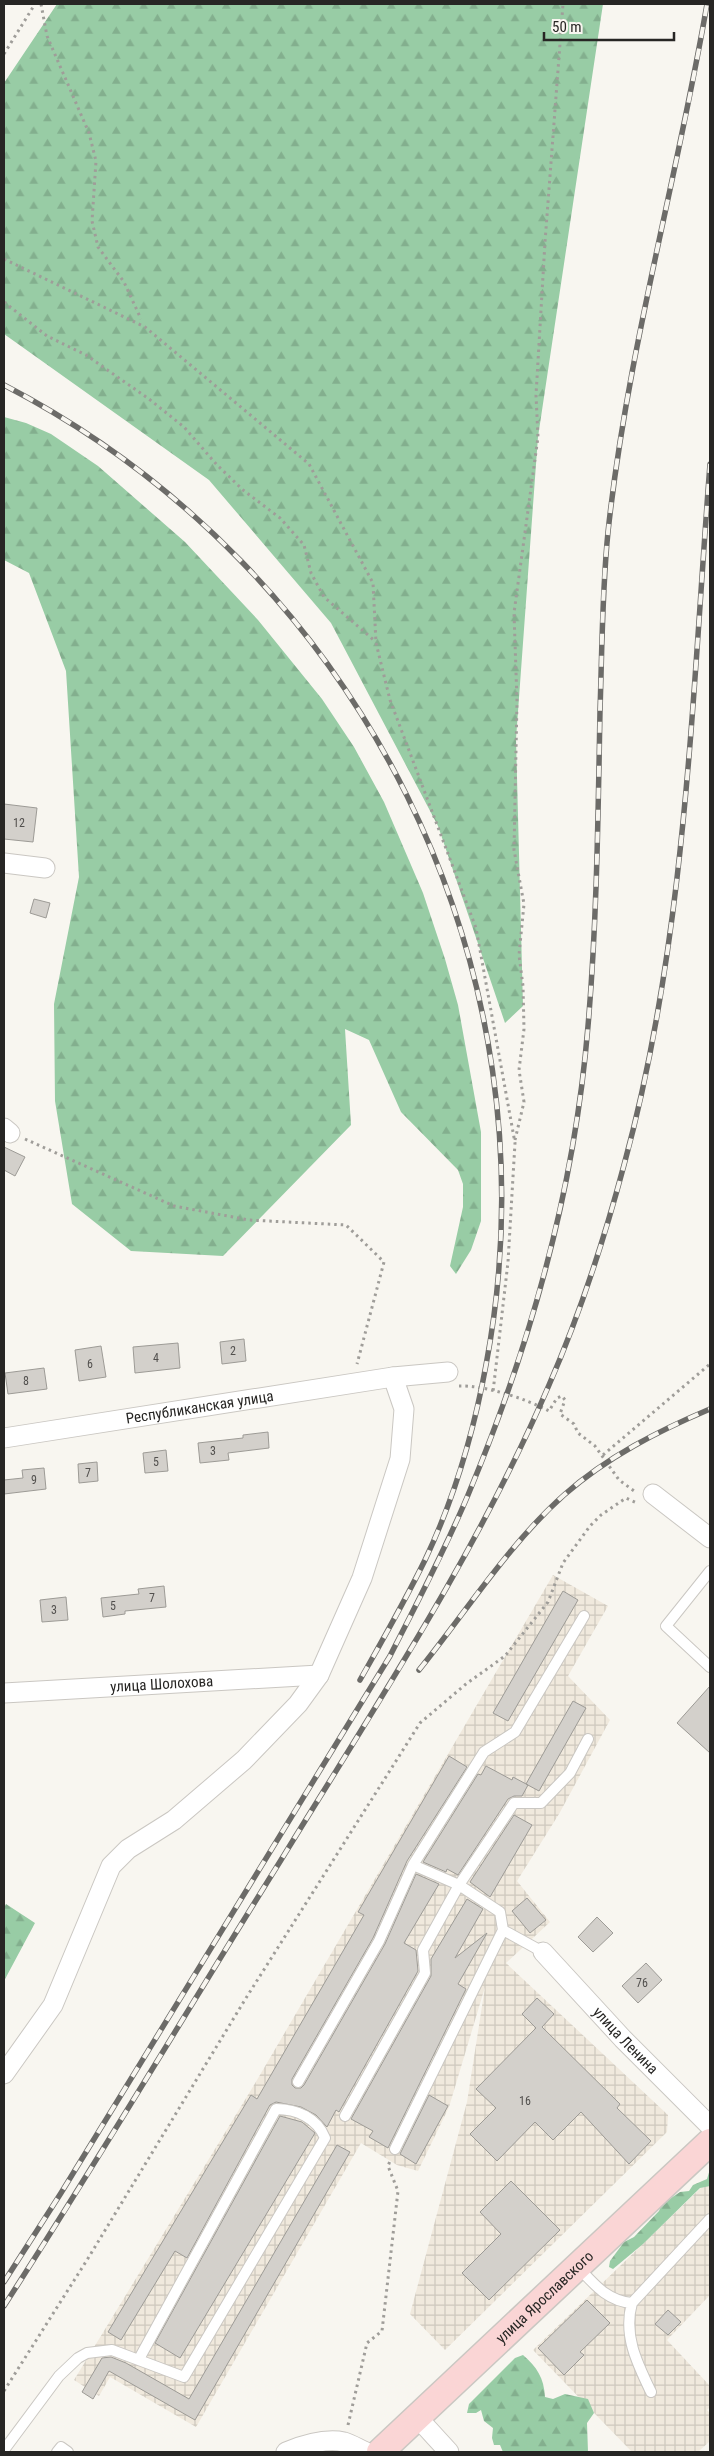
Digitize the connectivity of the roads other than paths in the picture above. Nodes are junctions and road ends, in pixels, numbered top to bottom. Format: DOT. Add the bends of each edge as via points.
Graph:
graph roads {
  1 [pos="4,863"];
  2 [pos="45,868"];
  3 [pos="394,1377"];
  4 [pos="450,1379"];
  5 [pos="4,1438"];
  6 [pos="645,1498"];
  7 [pos="710,1538"];
  8 [pos="710,1571"];
  9 [pos="584,1616"];
  10 [pos="710,1667"];
  11 [pos="319,1675"];
  12 [pos="4,1694"];
  13 [pos="588,1739"];
  14 [pos="413,1865"];
  15 [pos="459,1885"];
  16 [pos="503,1930"];
  17 [pos="543,1952"];
  18 [pos="4,2074"];
  19 [pos="298,2082"];
  20 [pos="345,2116"];
  21 [pos="710,2126"];
  22 [pos="710,2142"];
  23 [pos="394,2149"];
  24 [pos="710,2219"];
  25 [pos="578,2266"];
  26 [pos="632,2303"];
  27 [pos="139,2359"];
  28 [pos="651,2392"];
  29 [pos="416,2417"];
  30 [pos="4,2450"];
  31 [pos="57,2452"];
  32 [pos="68,2452"];
  33 [pos="286,2452"];
  34 [pos="366,2452"];
  35 [pos="380,2452"];
  36 [pos="449,2452"];
  1 -- 2 [label="street"];
  3 -- 4 [label="street, Республиканская улица"];
  3 -- 5 [label="street, Республиканская улица"];
  3 -- 11 [label="street" via="404,1409 400,1459 362,1578"];
  6 -- 7 [label="street"];
  8 -- 10 [label="lane" via="666,1626"];
  9 -- 14 [label="lane" via="514,1732 484,1752"];
  11 -- 12 [label="street, улица Шолохова"];
  11 -- 18 [label="street" via="273,1732 238,1766 174,1820 128,1849 111,1866 52,2005"];
  13 -- 15 [label="lane" via="570,1773 541,1803 514,1803"];
  14 -- 15 [label="lane"];
  14 -- 19 [label="lane" via="379,1942"];
  15 -- 16 [label="lane" via="500,1912"];
  15 -- 20 [label="lane" via="423,1950 425,1973"];
  16 -- 17 [label="lane"];
  16 -- 23 [label="lane"];
  17 -- 21 [label="street, улица Ленина" via="623,2039"];
  22 -- 25 [label="street, улица Ярославского"];
  24 -- 26 [label="lane"];
  25 -- 26 [label="lane" via="610,2298"];
  25 -- 29 [label="street, улица Ярославского"];
  26 -- 28 [label="lane" via="627,2320 636,2363"];
  27 -- 27 [label="lane" via="276,2109 292,2109 320,2126 325,2138 184,2377"];
  27 -- 30 [label="lane" via="112,2350 87,2353 78,2358 59,2376"];
  29 -- 35 [label="street, улица Ярославского"];
  29 -- 36 [label="street"];
  31 -- 32 [label="lane" via="61,2447"];
  33 -- 34 [label="street" via="302,2445 344,2442"];
}
